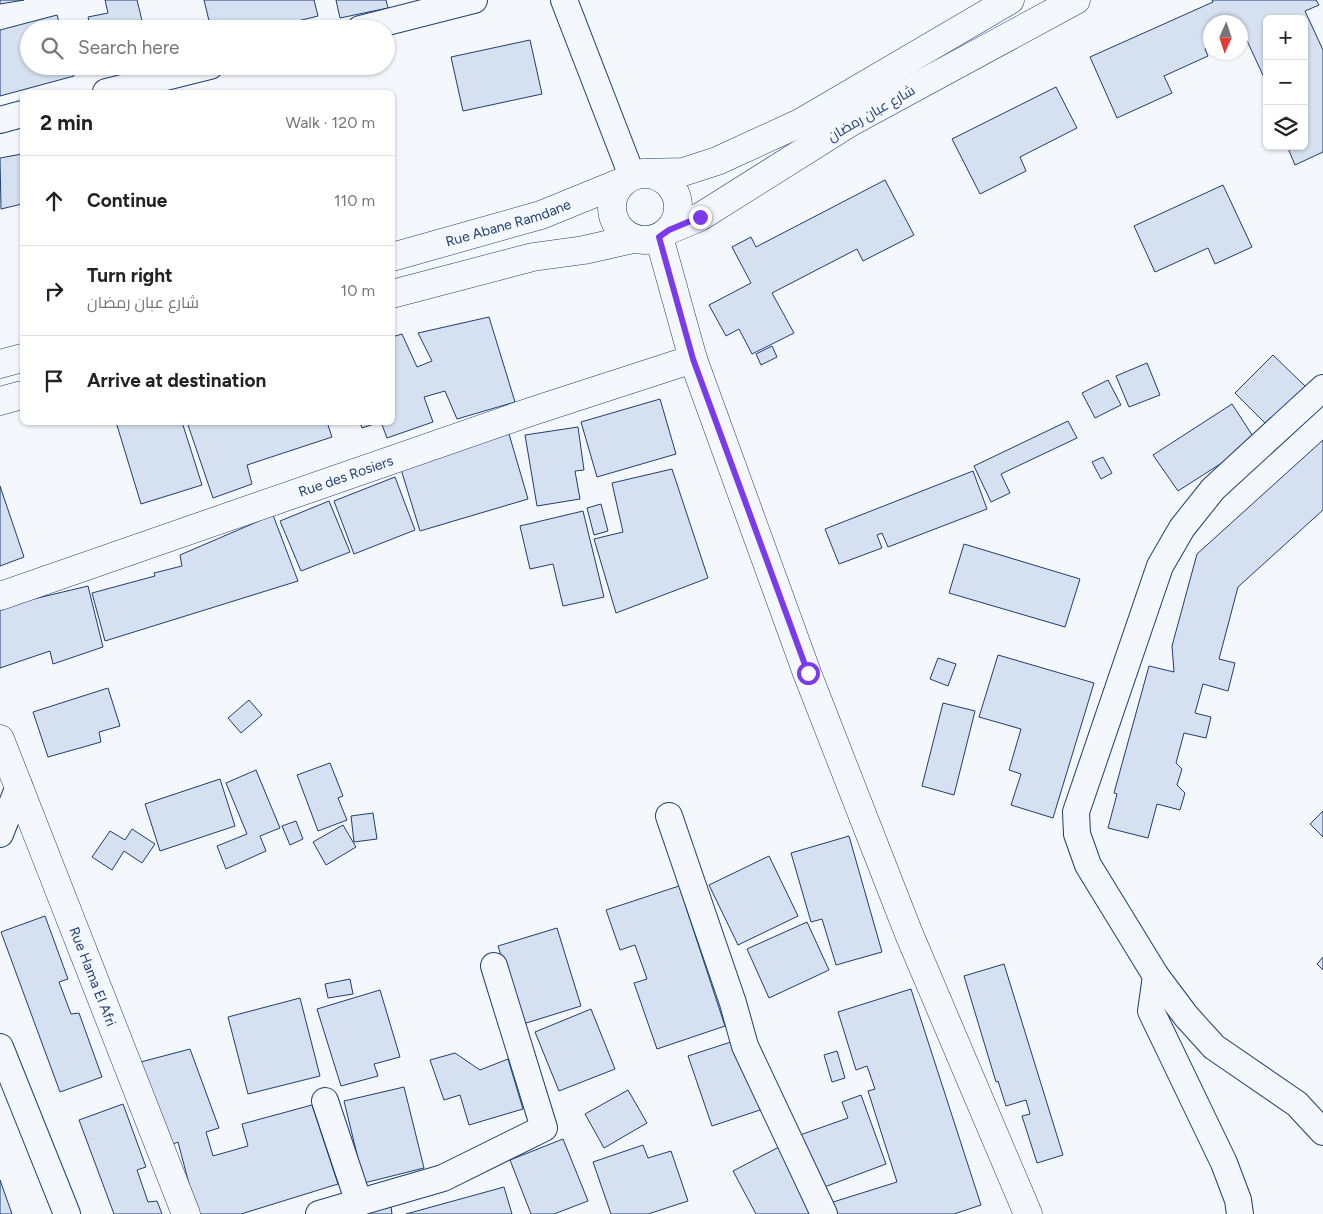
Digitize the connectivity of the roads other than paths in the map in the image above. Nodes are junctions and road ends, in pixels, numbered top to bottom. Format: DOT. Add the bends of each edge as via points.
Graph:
graph roads {
  1 [pos="474,0"];
  2 [pos="564,0"];
  3 [pos="1010,0"];
  4 [pos="1076,0"];
  5 [pos="395,20"];
  6 [pos="174,75"];
  7 [pos="114,90"];
  8 [pos="20,115"];
  9 [pos="0,120"];
  10 [pos="632,177"];
  11 [pos="654,235"];
  12 [pos="395,256"];
  13 [pos="395,293"];
  14 [pos="20,359"];
  15 [pos="693,359"];
  16 [pos="0,364"];
  17 [pos="1323,388"];
  18 [pos="20,396"];
  19 [pos="0,401"];
  20 [pos="0,596"];
  21 [pos="0,739"];
  22 [pos="19,786"];
  23 [pos="669,816"];
  24 [pos="0,834"];
  25 [pos="494,966"];
  26 [pos="1156,976"];
  27 [pos="0,1047"];
  28 [pos="325,1101"];
  29 [pos="1323,1132"];
  30 [pos="359,1203"];
  31 [pos="67,1214"];
  32 [pos="186,1214"];
  33 [pos="319,1214"];
  34 [pos="824,1214"];
  35 [pos="1028,1214"];
  36 [pos="1240,1214"];
  1 -- 5 [label="street"];
  2 -- 10 [label="street"];
  3 -- 10 [label="street, شارع عبان رمضان" via="800,123 717,161 683,172"];
  4 -- 11 [label="street, شارع عبان رمضان" via="852,122 700,217"];
  6 -- 7 [label="street"];
  8 -- 9 [label="street"];
  10 -- 11 [label="street" via="615,191 611,202 615,223 619,228"];
  10 -- 11 [label="street" via="665,180 677,198 676,221"];
  10 -- 12 [label="street, Rue Abane Ramdane" via="541,215"];
  11 -- 13 [label="street, شارع عبان رمضان" via="534,257"];
  11 -- 15 [label="street"];
  14 -- 16 [label="street"];
  15 -- 20 [label="street, Rue des Rosiers" via="533,411"];
  15 -- 35 [label="street" via="808,673 909,934"];
  17 -- 26 [label="street" via="1213,489 1182,528 1160,566 1076,812 1077,834 1088,865"];
  18 -- 19 [label="street"];
  21 -- 22 [label="street, Rue Hama El Afri"];
  22 -- 24 [label="street"];
  22 -- 32 [label="street, Rue Hama El Afri"];
  23 -- 34 [label="street" via="745,1046"];
  25 -- 30 [label="street" via="544,1128 443,1178"];
  26 -- 29 [label="street" via="1214,1047 1297,1104"];
  26 -- 36 [label="street" via="1151,1011 1224,1163"];
  27 -- 31 [label="street"];
  28 -- 30 [label="street"];
  30 -- 33 [label="street"];
}
